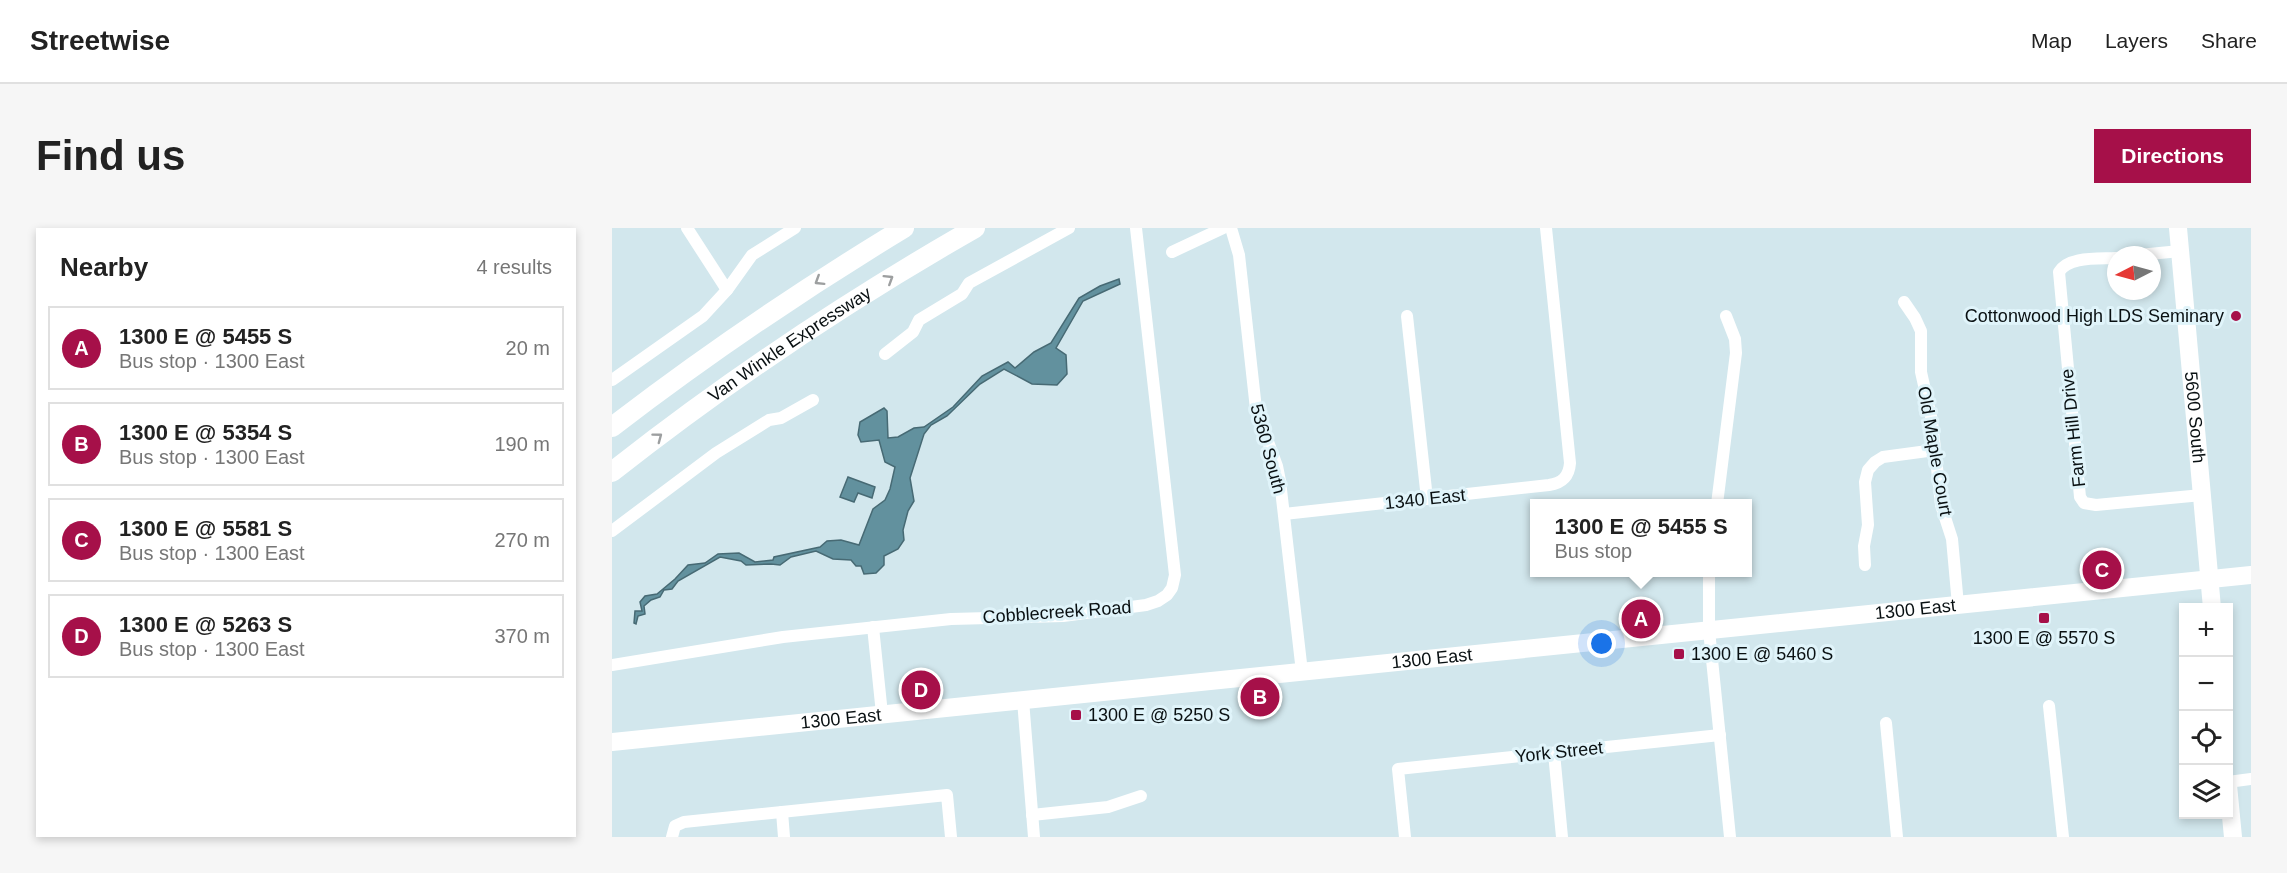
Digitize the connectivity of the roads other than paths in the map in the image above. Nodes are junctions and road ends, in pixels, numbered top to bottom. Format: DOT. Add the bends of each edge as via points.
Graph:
graph roads {
  1 [pos="687,228"];
  2 [pos="795,228"];
  3 [pos="904,228"];
  4 [pos="975,228"];
  5 [pos="1069,228"];
  6 [pos="1136,228"];
  7 [pos="1223,228"];
  8 [pos="1231,228"];
  9 [pos="1546,228"];
  10 [pos="2178,228"];
  11 [pos="2180,250"];
  12 [pos="1172,252"];
  13 [pos="2161,252"];
  14 [pos="2107,259"];
  15 [pos="727,290"];
  16 [pos="1904,302"];
  17 [pos="1407,316"];
  18 [pos="1726,316"];
  19 [pos="885,354"];
  20 [pos="612,380"];
  21 [pos="813,400"];
  22 [pos="612,427"];
  23 [pos="1935,450"];
  24 [pos="612,472"];
  25 [pos="2202,495"];
  26 [pos="1427,499"];
  27 [pos="1718,499"];
  28 [pos="1284,514"];
  29 [pos="612,531"];
  30 [pos="1865,565"];
  31 [pos="2251,575"];
  32 [pos="1709,577"];
  33 [pos="2210,579"];
  34 [pos="2212,603"];
  35 [pos="1958,604"];
  36 [pos="873,627"];
  37 [pos="1709,630"];
  38 [pos="612,665"];
  39 [pos="1302,672"];
  40 [pos="1023,700"];
  41 [pos="2049,706"];
  42 [pos="882,714"];
  43 [pos="1886,723"];
  44 [pos="1720,735"];
  45 [pos="612,742"];
  46 [pos="1554,753"];
  47 [pos="2251,779"];
  48 [pos="2233,782"];
  49 [pos="1141,796"];
  50 [pos="782,812"];
  51 [pos="1032,815"];
  52 [pos="2232,819"];
  53 [pos="674,832"];
  54 [pos="784,837"];
  55 [pos="951,837"];
  56 [pos="1034,837"];
  57 [pos="1405,837"];
  58 [pos="1562,837"];
  59 [pos="1730,837"];
  60 [pos="1898,837"];
  61 [pos="2063,837"];
  62 [pos="2233,837"];
  1 -- 15 [label="street"];
  2 -- 15 [label="street" via="752,255"];
  3 -- 22 [label="main road, Van Winkle Expressway, one-way" via="725,344"];
  24 -- 4 [label="main road, Van Winkle Expressway, one-way" via="771,356"];
  5 -- 19 [label="street" via="969,283 962,294 919,320 913,332"];
  6 -- 36 [label="street, Cobblecreek Road" via="1175,566 1170,591 1153,603 1105,611"];
  7 -- 12 [label="street"];
  8 -- 28 [label="street, 5360 South" via="1239,255 1256,409 1277,466"];
  9 -- 26 [label="street, 1340 East" via="1570,469 1564,479 1549,485"];
  10 -- 11 [label="main road, 5600 South"];
  11 -- 13 [label="street"];
  11 -- 25 [label="main road, 5600 South"];
  14 -- 25 [label="street, Farm Hill Drive" via="2072,262 2061,269 2059,281 2078,493 2082,501 2096,506"];
  15 -- 20 [label="street" via="703,316"];
  16 -- 23 [label="street, Old Maple Court" via="1921,331 1921,372"];
  17 -- 26 [label="street"];
  18 -- 27 [label="street" via="1736,353"];
  21 -- 29 [label="street" via="781,418 769,420 716,453"];
  23 -- 30 [label="street" via="1883,458 1868,470"];
  23 -- 35 [label="street, Old Maple Court" via="1941,505 1952,539"];
  25 -- 33 [label="main road, 5600 South"];
  26 -- 28 [label="street, 1340 East"];
  28 -- 39 [label="street, 5360 South"];
  31 -- 33 [label="main road, 1300 East"];
  32 -- 37 [label="street"];
  33 -- 34 [label="main road, 5600 South"];
  33 -- 35 [label="main road, 1300 East"];
  35 -- 37 [label="main road, 1300 East"];
  36 -- 38 [label="street, Cobblecreek Road" via="743,642"];
  36 -- 42 [label="street"];
  37 -- 39 [label="main road, 1300 East"];
  37 -- 44 [label="street"];
  39 -- 40 [label="main road, 1300 East"];
  40 -- 42 [label="main road, 1300 East"];
  40 -- 51 [label="street"];
  41 -- 61 [label="street"];
  42 -- 45 [label="main road, 1300 East"];
  43 -- 60 [label="street"];
  44 -- 46 [label="street, York Street"];
  44 -- 59 [label="street"];
  46 -- 57 [label="street, York Street" via="1398,769"];
  46 -- 58 [label="street"];
  47 -- 48 [label="street"];
  49 -- 51 [label="street" via="1108,807"];
  50 -- 53 [label="street" via="684,822"];
  50 -- 54 [label="street"];
  50 -- 55 [label="street" via="947,795"];
  51 -- 56 [label="street"];
  52 -- 62 [label="main road"];
}
